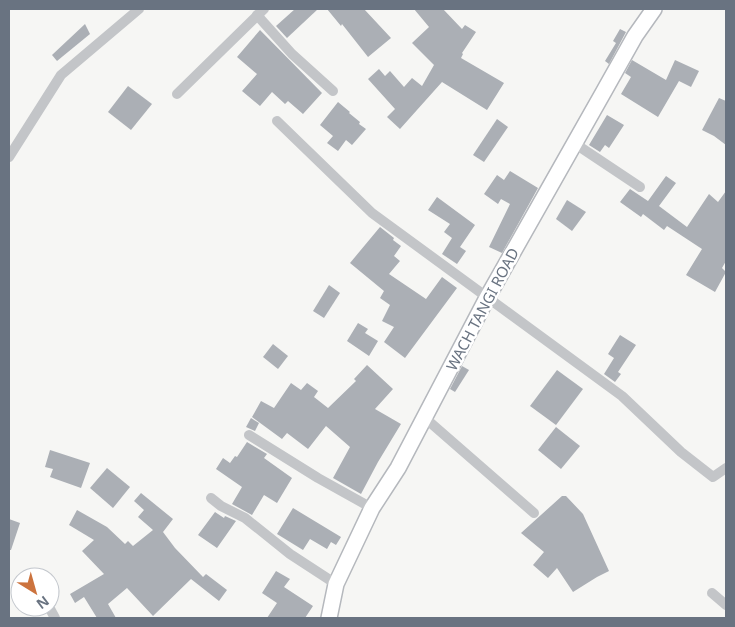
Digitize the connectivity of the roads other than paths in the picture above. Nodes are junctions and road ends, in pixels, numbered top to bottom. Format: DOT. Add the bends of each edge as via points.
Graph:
graph roads {
  1 [pos="139,9"];
  2 [pos="654,9"];
  3 [pos="260,12"];
  4 [pos="333,91"];
  5 [pos="177,94"];
  6 [pos="277,121"];
  7 [pos="574,143"];
  8 [pos="9,157"];
  9 [pos="640,187"];
  10 [pos="487,298"];
  11 [pos="425,418"];
  12 [pos="249,435"];
  13 [pos="726,468"];
  14 [pos="211,498"];
  15 [pos="372,508"];
  16 [pos="534,513"];
  17 [pos="336,584"];
  18 [pos="712,593"];
  19 [pos="726,605"];
  20 [pos="329,618"];
  1 -- 8 [label="street" via="61,75"];
  2 -- 7 [label="main road, WACH TANGI ROAD"];
  3 -- 4 [label="street" via="292,54"];
  3 -- 5 [label="street"];
  6 -- 10 [label="street" via="372,213"];
  7 -- 9 [label="street"];
  7 -- 10 [label="main road, WACH TANGI ROAD"];
  10 -- 11 [label="main road, WACH TANGI ROAD"];
  10 -- 13 [label="street" via="622,396 681,452 713,477"];
  11 -- 15 [label="main road, WACH TANGI ROAD"];
  11 -- 16 [label="street"];
  12 -- 15 [label="street"];
  14 -- 17 [label="street" via="245,518 290,554"];
  15 -- 17 [label="main road, WACH TANGI ROAD"];
  17 -- 20 [label="main road, WACH TANGI ROAD"];
  18 -- 19 [label="street"];
}
